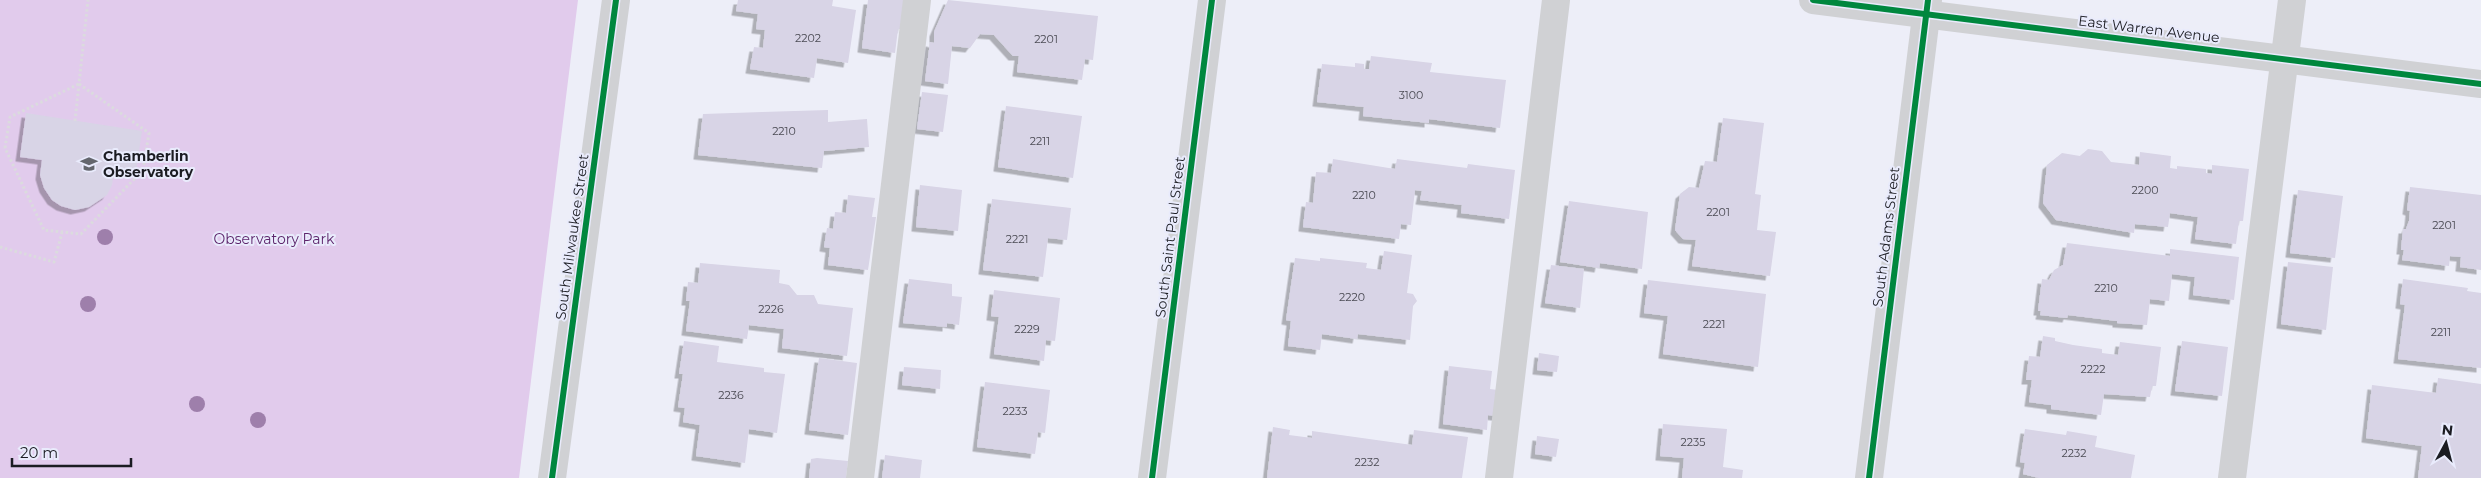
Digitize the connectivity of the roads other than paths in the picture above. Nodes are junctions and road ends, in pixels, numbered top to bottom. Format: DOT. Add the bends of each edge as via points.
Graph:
graph roads {
  1 [pos="616,0"];
  2 [pos="917,0"];
  3 [pos="1212,0"];
  4 [pos="1556,0"];
  5 [pos="1813,0"];
  6 [pos="2292,0"];
  7 [pos="1927,6"];
  8 [pos="2284,59"];
  9 [pos="2481,84"];
  10 [pos="552,478"];
  11 [pos="860,478"];
  12 [pos="1152,478"];
  13 [pos="1499,478"];
  14 [pos="1869,478"];
  15 [pos="2232,478"];
  1 -- 10 [label="street, South Milwaukee Street"];
  2 -- 11 [label="street"];
  3 -- 12 [label="street, South Saint Paul Street"];
  4 -- 13 [label="street"];
  5 -- 7 [label="street, East Warren Avenue"];
  6 -- 8 [label="street"];
  7 -- 8 [label="street, East Warren Avenue"];
  7 -- 14 [label="street, South Adams Street"];
  8 -- 9 [label="street, East Warren Avenue"];
  8 -- 15 [label="street"];
}
